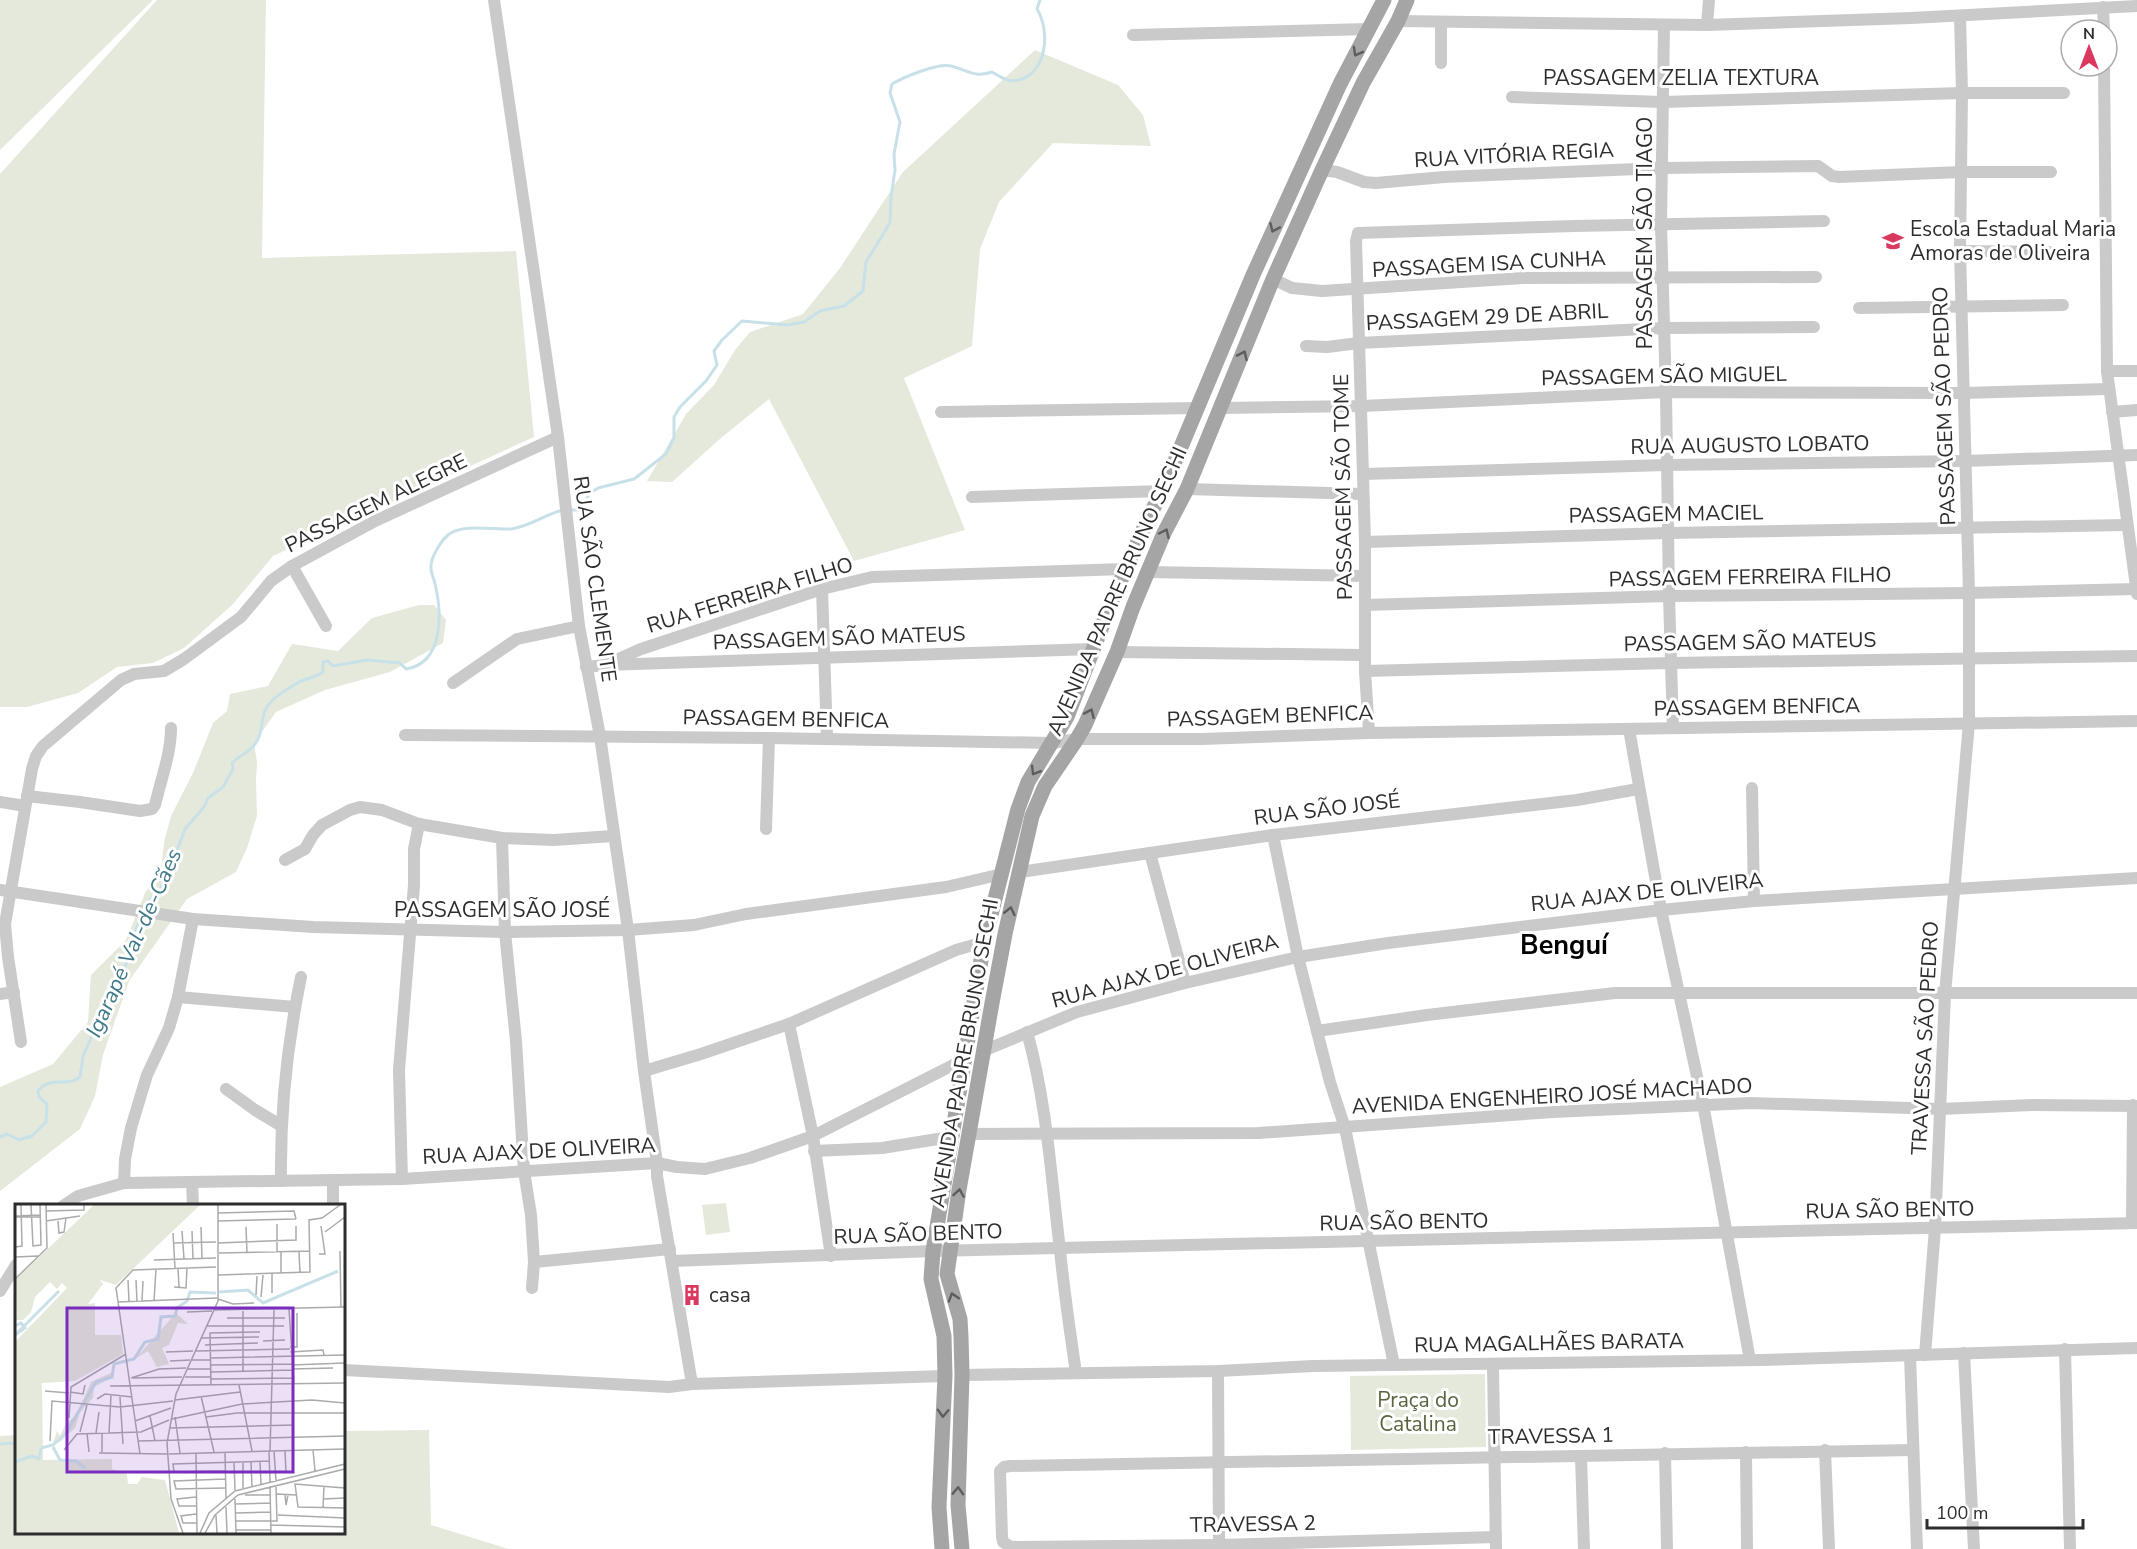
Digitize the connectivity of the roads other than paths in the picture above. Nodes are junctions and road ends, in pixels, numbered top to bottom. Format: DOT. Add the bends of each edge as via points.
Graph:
graph roads {
  1 [pos="494,0"];
  2 [pos="1384,0"];
  3 [pos="1407,0"];
  4 [pos="1709,0"];
  5 [pos="2137,6"];
  6 [pos="2103,7"];
  7 [pos="1960,16"];
  8 [pos="2103,18"];
  9 [pos="1398,21"];
  10 [pos="1441,22"];
  11 [pos="1664,25"];
  12 [pos="1707,25"];
  13 [pos="1370,28"];
  14 [pos="1133,35"];
  15 [pos="1441,63"];
  16 [pos="2104,78"];
  17 [pos="1962,93"];
  18 [pos="2064,93"];
  19 [pos="1512,97"];
  20 [pos="1663,102"];
  21 [pos="1661,168"];
  22 [pos="1322,170"];
  23 [pos="1961,172"];
  24 [pos="2051,172"];
  25 [pos="1824,221"];
  26 [pos="1661,225"];
  27 [pos="1960,251"];
  28 [pos="2049,252"];
  29 [pos="1662,277"];
  30 [pos="1816,277"];
  31 [pos="1273,279"];
  32 [pos="1358,290"];
  33 [pos="2063,305"];
  34 [pos="1859,308"];
  35 [pos="1961,308"];
  36 [pos="1814,327"];
  37 [pos="1664,328"];
  38 [pos="1359,343"];
  39 [pos="1306,346"];
  40 [pos="2108,371"];
  41 [pos="2137,371"];
  42 [pos="2109,389"];
  43 [pos="1666,392"];
  44 [pos="1963,393"];
  45 [pos="1362,406"];
  46 [pos="1198,408"];
  47 [pos="1220,408"];
  48 [pos="2137,410"];
  49 [pos="940,412"];
  50 [pos="2112,412"];
  51 [pos="558,438"];
  52 [pos="2137,455"];
  53 [pos="2118,456"];
  54 [pos="1966,461"];
  55 [pos="1666,465"];
  56 [pos="1364,474"];
  57 [pos="1187,489"];
  58 [pos="1162,491"];
  59 [pos="1363,494"];
  60 [pos="972,497"];
  61 [pos="1967,527"];
  62 [pos="1668,532"];
  63 [pos="2130,532"];
  64 [pos="1365,542"];
  65 [pos="292,566"];
  66 [pos="1125,569"];
  67 [pos="1149,572"];
  68 [pos="2136,575"];
  69 [pos="1365,576"];
  70 [pos="822,589"];
  71 [pos="2136,589"];
  72 [pos="1969,593"];
  73 [pos="2137,594"];
  74 [pos="1669,596"];
  75 [pos="1365,605"];
  76 [pos="326,626"];
  77 [pos="579,626"];
  78 [pos="1093,648"];
  79 [pos="1117,652"];
  80 [pos="1364,655"];
  81 [pos="2137,656"];
  82 [pos="824,658"];
  83 [pos="1968,658"];
  84 [pos="1670,663"];
  85 [pos="605,664"];
  86 [pos="586,667"];
  87 [pos="1365,671"];
  88 [pos="453,683"];
  89 [pos="2137,721"];
  90 [pos="1969,723"];
  91 [pos="171,728"];
  92 [pos="1673,728"];
  93 [pos="1629,729"];
  94 [pos="1369,733"];
  95 [pos="405,735"];
  96 [pos="600,736"];
  97 [pos="769,738"];
  98 [pos="828,739"];
  99 [pos="1077,739"];
  100 [pos="1052,743"];
  101 [pos="1752,788"];
  102 [pos="1638,789"];
  103 [pos="26,801"];
  104 [pos="0,802"];
  105 [pos="419,824"];
  106 [pos="766,829"];
  107 [pos="1273,835"];
  108 [pos="613,836"];
  109 [pos="502,838"];
  110 [pos="1150,853"];
  111 [pos="285,860"];
  112 [pos="1020,872"];
  113 [pos="1002,874"];
  114 [pos="2137,878"];
  115 [pos="1953,888"];
  116 [pos="6,891"];
  117 [pos="1754,902"];
  118 [pos="1661,910"];
  119 [pos="193,919"];
  120 [pos="410,930"];
  121 [pos="628,930"];
  122 [pos="505,932"];
  123 [pos="984,942"];
  124 [pos="1298,957"];
  125 [pos="301,977"];
  126 [pos="1185,983"];
  127 [pos="14,992"];
  128 [pos="2137,993"];
  129 [pos="0,994"];
  130 [pos="1678,994"];
  131 [pos="1945,994"];
  132 [pos="178,997"];
  133 [pos="295,1007"];
  134 [pos="789,1024"];
  135 [pos="1317,1031"];
  136 [pos="1027,1032"];
  137 [pos="21,1042"];
  138 [pos="983,1051"];
  139 [pos="963,1060"];
  140 [pos="644,1071"];
  141 [pos="226,1089"];
  142 [pos="1703,1104"];
  143 [pos="2135,1106"];
  144 [pos="1940,1109"];
  145 [pos="280,1125"];
  146 [pos="1344,1128"];
  147 [pos="1048,1133"];
  148 [pos="969,1134"];
  149 [pos="813,1136"];
  150 [pos="950,1137"];
  151 [pos="814,1151"];
  152 [pos="657,1163"];
  153 [pos="524,1171"];
  154 [pos="402,1179"];
  155 [pos="333,1180"];
  156 [pos="281,1181"];
  157 [pos="192,1182"];
  158 [pos="124,1183"];
  159 [pos="79,1201"];
  160 [pos="193,1204"];
  161 [pos="333,1204"];
  162 [pos="2135,1223"];
  163 [pos="1935,1228"];
  164 [pos="1728,1233"];
  165 [pos="1369,1242"];
  166 [pos="1059,1250"];
  167 [pos="933,1251"];
  168 [pos="950,1251"];
  169 [pos="671,1255"];
  170 [pos="831,1256"];
  171 [pos="534,1262"];
  172 [pos="15,1267"];
  173 [pos="532,1288"];
  174 [pos="0,1291"];
  175 [pos="2137,1348"];
  176 [pos="2065,1349"];
  177 [pos="1964,1353"];
  178 [pos="1925,1355"];
  179 [pos="1910,1356"];
  180 [pos="1750,1360"];
  181 [pos="1394,1365"];
  182 [pos="1493,1365"];
  183 [pos="345,1370"];
  184 [pos="1218,1371"];
  185 [pos="1076,1373"];
  186 [pos="962,1375"];
  187 [pos="945,1376"];
  188 [pos="692,1384"];
  189 [pos="1825,1450"];
  190 [pos="1913,1450"];
  191 [pos="1746,1452"];
  192 [pos="1665,1453"];
  193 [pos="1495,1456"];
  194 [pos="1581,1456"];
  195 [pos="1218,1462"];
  196 [pos="1496,1543"];
  197 [pos="1011,1546"];
  198 [pos="1219,1547"];
  199 [pos="942,1549"];
  200 [pos="962,1549"];
  201 [pos="1584,1549"];
  202 [pos="1667,1549"];
  203 [pos="1748,1549"];
  204 [pos="1829,1549"];
  205 [pos="1917,1549"];
  206 [pos="1974,1549"];
  207 [pos="2070,1549"];
  1 -- 51 [label="street, RUA SÃO CLEMENTE"];
  2 -- 13 [label="main road, AVENIDA PADRE BRUNO SECHI"];
  3 -- 9 [label="main road, AVENIDA PADRE BRUNO SECHI"];
  4 -- 12 [label="street"];
  5 -- 6 [label="street"];
  6 -- 7 [label="street"];
  6 -- 8 [label="street"];
  7 -- 12 [label="street"];
  7 -- 17 [label="street, PASSAGEM SÃO PEDRO"];
  9 -- 10 [label="street"];
  9 -- 22 [label="main road, AVENIDA PADRE BRUNO SECHI" via="1363,82"];
  10 -- 11 [label="street"];
  10 -- 15 [label="street"];
  11 -- 12 [label="street"];
  11 -- 20 [label="street, PASSAGEM SÃO TIAGO"];
  13 -- 14 [label="street"];
  13 -- 46 [label="main road, AVENIDA PADRE BRUNO SECHI, one-way" via="1340,84 1253,275"];
  16 -- 40 [label="street"];
  17 -- 18 [label="street, PASSAGEM ZELIA TEXTURA"];
  17 -- 20 [label="street, PASSAGEM ZELIA TEXTURA"];
  17 -- 23 [label="street, PASSAGEM SÃO PEDRO"];
  19 -- 20 [label="street, PASSAGEM ZELIA TEXTURA"];
  20 -- 21 [label="street, PASSAGEM SÃO TIAGO"];
  21 -- 22 [label="street, RUA VITÓRIA REGIA" via="1376,183"];
  21 -- 23 [label="street, RUA VITÓRIA REGIA" via="1818,166 1839,177"];
  21 -- 26 [label="street, PASSAGEM SÃO TIAGO"];
  22 -- 31 [label="main road, AVENIDA PADRE BRUNO SECHI"];
  23 -- 24 [label="street"];
  23 -- 27 [label="street, PASSAGEM SÃO PEDRO"];
  25 -- 26 [label="street"];
  26 -- 29 [label="street, PASSAGEM SÃO TIAGO"];
  26 -- 32 [label="street, PASSAGEM SÃO TOME" via="1358,233"];
  27 -- 28 [label="street"];
  27 -- 35 [label="street, PASSAGEM SÃO PEDRO"];
  29 -- 30 [label="street, PASSAGEM ISA CUNHA"];
  29 -- 32 [label="street, PASSAGEM ISA CUNHA" via="1523,278"];
  29 -- 37 [label="street, PASSAGEM SÃO TIAGO"];
  31 -- 32 [label="street, PASSAGEM ISA CUNHA" via="1292,288"];
  47 -- 31 [label="main road, AVENIDA PADRE BRUNO SECHI, one-way"];
  32 -- 38 [label="street, PASSAGEM SÃO TOME"];
  33 -- 35 [label="street"];
  34 -- 35 [label="street"];
  35 -- 44 [label="street, PASSAGEM SÃO PEDRO"];
  36 -- 37 [label="street, PASSAGEM 29 DE ABRIL"];
  37 -- 38 [label="street, PASSAGEM 29 DE ABRIL"];
  37 -- 43 [label="street, PASSAGEM SÃO TIAGO"];
  38 -- 39 [label="street, PASSAGEM 29 DE ABRIL"];
  38 -- 45 [label="street, PASSAGEM SÃO TOME"];
  40 -- 41 [label="street"];
  40 -- 42 [label="street"];
  42 -- 44 [label="street, PASSAGEM SÃO MIGUEL"];
  42 -- 50 [label="street"];
  43 -- 44 [label="street, PASSAGEM SÃO MIGUEL"];
  43 -- 45 [label="street, PASSAGEM SÃO MIGUEL"];
  43 -- 55 [label="street, PASSAGEM SÃO TIAGO"];
  44 -- 54 [label="street, PASSAGEM SÃO PEDRO"];
  45 -- 47 [label="street, PASSAGEM SÃO MIGUEL"];
  45 -- 56 [label="street, PASSAGEM SÃO TOME"];
  46 -- 49 [label="street"];
  46 -- 58 [label="main road, AVENIDA PADRE BRUNO SECHI"];
  47 -- 57 [label="main road, AVENIDA PADRE BRUNO SECHI"];
  48 -- 50 [label="street"];
  50 -- 53 [label="street"];
  51 -- 65 [label="street, PASSAGEM ALEGRE" via="375,521"];
  51 -- 77 [label="street, RUA SÃO CLEMENTE"];
  52 -- 53 [label="street, RUA AUGUSTO LOBATO"];
  53 -- 54 [label="street, RUA AUGUSTO LOBATO"];
  53 -- 63 [label="street"];
  54 -- 55 [label="street, RUA AUGUSTO LOBATO"];
  54 -- 61 [label="street, PASSAGEM SÃO PEDRO"];
  55 -- 56 [label="street, RUA AUGUSTO LOBATO"];
  55 -- 62 [label="street, PASSAGEM SÃO TIAGO"];
  56 -- 59 [label="street, PASSAGEM SÃO TOME"];
  57 -- 59 [label="street"];
  67 -- 57 [label="main road, AVENIDA PADRE BRUNO SECHI, one-way"];
  58 -- 60 [label="street"];
  58 -- 66 [label="main road, AVENIDA PADRE BRUNO SECHI"];
  59 -- 64 [label="street, PASSAGEM SÃO TOME"];
  61 -- 62 [label="street, PASSAGEM MACIEL"];
  61 -- 63 [label="street, PASSAGEM MACIEL"];
  61 -- 72 [label="street, PASSAGEM SÃO PEDRO"];
  62 -- 64 [label="street, PASSAGEM MACIEL"];
  62 -- 74 [label="street, PASSAGEM SÃO TIAGO"];
  63 -- 68 [label="street"];
  64 -- 69 [label="street, PASSAGEM SÃO TOME"];
  65 -- 76 [label="street"];
  65 -- 103 [label="street, PASSAGEM ALEGRE" via="271,581 241,617 184,659 164,671 129,676 50,738 36,756"];
  66 -- 70 [label="street, RUA FERREIRA FILHO" via="872,577"];
  66 -- 78 [label="main road, AVENIDA PADRE BRUNO SECHI"];
  67 -- 69 [label="street"];
  67 -- 79 [label="main road, AVENIDA PADRE BRUNO SECHI"];
  68 -- 71 [label="street"];
  69 -- 75 [label="street, PASSAGEM SÃO TOME"];
  70 -- 82 [label="street"];
  70 -- 85 [label="street, RUA FERREIRA FILHO"];
  71 -- 72 [label="street, PASSAGEM FERREIRA FILHO"];
  71 -- 73 [label="street"];
  72 -- 74 [label="street, PASSAGEM FERREIRA FILHO"];
  72 -- 83 [label="street, PASSAGEM SÃO PEDRO"];
  74 -- 75 [label="street, PASSAGEM FERREIRA FILHO"];
  74 -- 84 [label="street, PASSAGEM SÃO TIAGO"];
  75 -- 80 [label="street, PASSAGEM SÃO TOME"];
  77 -- 86 [label="street, RUA SÃO CLEMENTE"];
  77 -- 88 [label="street" via="517,639"];
  78 -- 82 [label="street, PASSAGEM SÃO MATEUS"];
  78 -- 100 [label="main road, AVENIDA PADRE BRUNO SECHI" via="1067,717"];
  79 -- 80 [label="street"];
  99 -- 79 [label="main road, AVENIDA PADRE BRUNO SECHI, one-way"];
  80 -- 87 [label="street, PASSAGEM SÃO TOME"];
  81 -- 83 [label="street, PASSAGEM SÃO MATEUS"];
  82 -- 85 [label="street, PASSAGEM SÃO MATEUS"];
  82 -- 98 [label="street"];
  83 -- 84 [label="street, PASSAGEM SÃO MATEUS"];
  83 -- 90 [label="street, PASSAGEM SÃO PEDRO"];
  84 -- 87 [label="street, PASSAGEM SÃO MATEUS"];
  84 -- 92 [label="street, PASSAGEM SÃO TIAGO"];
  85 -- 86 [label="street, PASSAGEM SÃO MATEUS"];
  86 -- 96 [label="street, RUA SÃO CLEMENTE"];
  87 -- 94 [label="street, PASSAGEM SÃO TOME"];
  89 -- 90 [label="street, PASSAGEM BENFICA"];
  90 -- 92 [label="street, PASSAGEM BENFICA"];
  90 -- 115 [label="street, TRAVESSA SÃO PEDRO"];
  91 -- 103 [label="street" via="167,762 152,809"];
  92 -- 93 [label="street, PASSAGEM BENFICA"];
  93 -- 94 [label="street, PASSAGEM BENFICA"];
  93 -- 102 [label="street"];
  94 -- 99 [label="street, PASSAGEM BENFICA"];
  95 -- 96 [label="street, PASSAGEM BENFICA"];
  96 -- 97 [label="street, PASSAGEM BENFICA"];
  96 -- 108 [label="street, RUA SÃO CLEMENTE"];
  97 -- 98 [label="street, PASSAGEM BENFICA"];
  97 -- 106 [label="street"];
  98 -- 100 [label="street, PASSAGEM BENFICA"];
  99 -- 100 [label="street, PASSAGEM BENFICA"];
  99 -- 112 [label="main road, AVENIDA PADRE BRUNO SECHI" via="1045,786 1032,816"];
  100 -- 113 [label="main road, AVENIDA PADRE BRUNO SECHI, one-way" via="1028,782"];
  101 -- 117 [label="street"];
  102 -- 107 [label="street, RUA SÃO JOSÉ" via="1576,800"];
  102 -- 118 [label="street"];
  103 -- 104 [label="street"];
  103 -- 116 [label="street, PASSAGEM ALEGRE"];
  105 -- 109 [label="street"];
  105 -- 111 [label="street" via="382,810 360,807 322,825 305,849"];
  105 -- 120 [label="street"];
  107 -- 110 [label="street, RUA SÃO JOSÉ"];
  107 -- 124 [label="street"];
  108 -- 109 [label="street"];
  108 -- 121 [label="street, RUA SÃO CLEMENTE"];
  109 -- 122 [label="street"];
  110 -- 112 [label="street, RUA SÃO JOSÉ"];
  110 -- 126 [label="street"];
  138 -- 112 [label="main road, AVENIDA PADRE BRUNO SECHI, one-way"];
  113 -- 121 [label="street, PASSAGEM SÃO JOSÉ" via="946,887 746,914 694,925"];
  113 -- 123 [label="main road, AVENIDA PADRE BRUNO SECHI"];
  114 -- 115 [label="street, RUA AJAX DE OLIVEIRA"];
  115 -- 117 [label="street, RUA AJAX DE OLIVEIRA"];
  115 -- 131 [label="street, TRAVESSA SÃO PEDRO"];
  116 -- 119 [label="street, PASSAGEM SÃO JOSÉ"];
  116 -- 127 [label="street, PASSAGEM ALEGRE" via="5,924"];
  117 -- 118 [label="street, RUA AJAX DE OLIVEIRA"];
  118 -- 124 [label="street, RUA AJAX DE OLIVEIRA"];
  118 -- 130 [label="street"];
  119 -- 120 [label="street, PASSAGEM SÃO JOSÉ"];
  119 -- 132 [label="street"];
  120 -- 122 [label="street, PASSAGEM SÃO JOSÉ"];
  120 -- 154 [label="street" via="399,1070"];
  121 -- 122 [label="street, PASSAGEM SÃO JOSÉ"];
  121 -- 140 [label="street, RUA SÃO CLEMENTE"];
  122 -- 153 [label="street"];
  123 -- 134 [label="street"];
  123 -- 139 [label="main road, AVENIDA PADRE BRUNO SECHI"];
  124 -- 126 [label="street, RUA AJAX DE OLIVEIRA"];
  124 -- 135 [label="street"];
  125 -- 133 [label="street"];
  126 -- 136 [label="street, RUA AJAX DE OLIVEIRA" via="1077,1012"];
  127 -- 129 [label="street"];
  127 -- 137 [label="street, PASSAGEM ALEGRE"];
  128 -- 131 [label="street"];
  130 -- 131 [label="street"];
  130 -- 135 [label="street" via="1615,993"];
  130 -- 142 [label="street"];
  131 -- 144 [label="street, TRAVESSA SÃO PEDRO"];
  132 -- 133 [label="street"];
  132 -- 158 [label="street" via="131,1128"];
  133 -- 145 [label="street"];
  134 -- 140 [label="street"];
  134 -- 149 [label="street"];
  135 -- 146 [label="street"];
  136 -- 138 [label="street, RUA AJAX DE OLIVEIRA"];
  136 -- 147 [label="street"];
  138 -- 139 [label="main road, RUA AJAX DE OLIVEIRA"];
  138 -- 148 [label="main road, AVENIDA PADRE BRUNO SECHI"];
  139 -- 149 [label="street, RUA AJAX DE OLIVEIRA"];
  139 -- 150 [label="main road, AVENIDA PADRE BRUNO SECHI"];
  140 -- 152 [label="street, RUA SÃO CLEMENTE"];
  141 -- 145 [label="street"];
  142 -- 144 [label="street, AVENIDA ENGENHEIRO JOSÉ MACHADO"];
  142 -- 146 [label="street, AVENIDA ENGENHEIRO JOSÉ MACHADO"];
  142 -- 164 [label="street"];
  143 -- 144 [label="street, AVENIDA ENGENHEIRO JOSÉ MACHADO"];
  143 -- 162 [label="street"];
  144 -- 163 [label="street, TRAVESSA SÃO PEDRO"];
  145 -- 156 [label="street"];
  146 -- 147 [label="street, AVENIDA ENGENHEIRO JOSÉ MACHADO" via="1259,1133"];
  146 -- 165 [label="street"];
  147 -- 148 [label="street, AVENIDA ENGENHEIRO JOSÉ MACHADO"];
  147 -- 166 [label="street"];
  168 -- 148 [label="main road, AVENIDA PADRE BRUNO SECHI, one-way"];
  149 -- 151 [label="street"];
  149 -- 152 [label="street, RUA AJAX DE OLIVEIRA" via="705,1169"];
  150 -- 151 [label="street" via="882,1148"];
  150 -- 167 [label="main road, AVENIDA PADRE BRUNO SECHI"];
  151 -- 170 [label="street"];
  152 -- 153 [label="street, RUA AJAX DE OLIVEIRA"];
  152 -- 169 [label="street, RUA SÃO CLEMENTE"];
  153 -- 154 [label="street, RUA AJAX DE OLIVEIRA"];
  153 -- 171 [label="street"];
  154 -- 155 [label="street, RUA AJAX DE OLIVEIRA"];
  155 -- 156 [label="street, RUA AJAX DE OLIVEIRA"];
  155 -- 161 [label="street"];
  156 -- 157 [label="street, RUA AJAX DE OLIVEIRA"];
  157 -- 158 [label="street, RUA AJAX DE OLIVEIRA"];
  157 -- 160 [label="street"];
  158 -- 159 [label="street, RUA AJAX DE OLIVEIRA"];
  162 -- 163 [label="street, RUA SÃO BENTO"];
  163 -- 164 [label="street, RUA SÃO BENTO"];
  163 -- 178 [label="street, TRAVESSA SÃO PEDRO"];
  164 -- 165 [label="street, RUA SÃO BENTO"];
  164 -- 180 [label="street"];
  165 -- 166 [label="street, RUA SÃO BENTO"];
  165 -- 181 [label="street"];
  166 -- 168 [label="street, RUA SÃO BENTO"];
  166 -- 185 [label="street"];
  167 -- 168 [label="street, RUA SÃO BENTO"];
  167 -- 170 [label="street, RUA SÃO BENTO"];
  167 -- 187 [label="main road, AVENIDA PADRE BRUNO SECHI" via="931,1279 944,1336"];
  186 -- 168 [label="main road, AVENIDA PADRE BRUNO SECHI, one-way" via="960,1319 948,1274"];
  169 -- 170 [label="street, RUA SÃO BENTO"];
  169 -- 171 [label="street, RUA SÃO BENTO"];
  169 -- 188 [label="street, RUA SÃO CLEMENTE"];
  171 -- 173 [label="street"];
  172 -- 174 [label="street"];
  175 -- 176 [label="street, RUA MAGALHÃES BARATA"];
  176 -- 177 [label="street, RUA MAGALHÃES BARATA"];
  176 -- 207 [label="street"];
  177 -- 178 [label="street, RUA MAGALHÃES BARATA"];
  177 -- 206 [label="street"];
  178 -- 179 [label="street, RUA MAGALHÃES BARATA"];
  179 -- 180 [label="street, RUA MAGALHÃES BARATA"];
  179 -- 190 [label="street"];
  180 -- 182 [label="street, RUA MAGALHÃES BARATA"];
  181 -- 182 [label="street, RUA MAGALHÃES BARATA"];
  181 -- 184 [label="street, RUA MAGALHÃES BARATA"];
  182 -- 193 [label="street"];
  183 -- 188 [label="street" via="669,1387"];
  184 -- 185 [label="street, RUA MAGALHÃES BARATA"];
  184 -- 195 [label="street"];
  185 -- 186 [label="street, RUA MAGALHÃES BARATA"];
  200 -- 186 [label="main road, AVENIDA PADRE BRUNO SECHI, one-way" via="958,1505"];
  187 -- 188 [label="street"];
  187 -- 199 [label="main road, AVENIDA PADRE BRUNO SECHI, one-way" via="939,1507"];
  189 -- 190 [label="street, TRAVESSA 1"];
  189 -- 191 [label="street, TRAVESSA 1"];
  189 -- 204 [label="street"];
  190 -- 205 [label="street"];
  191 -- 192 [label="street, TRAVESSA 1"];
  191 -- 203 [label="street"];
  192 -- 194 [label="street, TRAVESSA 1"];
  192 -- 202 [label="street"];
  193 -- 194 [label="street, TRAVESSA 1"];
  193 -- 195 [label="street, TRAVESSA 1"];
  193 -- 196 [label="street"];
  194 -- 201 [label="street"];
  195 -- 197 [label="street, TRAVESSA 1" via="1004,1467 1000,1471 1002,1537"];
  195 -- 198 [label="street"];
  196 -- 198 [label="street, TRAVESSA 2"];
  197 -- 198 [label="street, TRAVESSA 2"];
}
